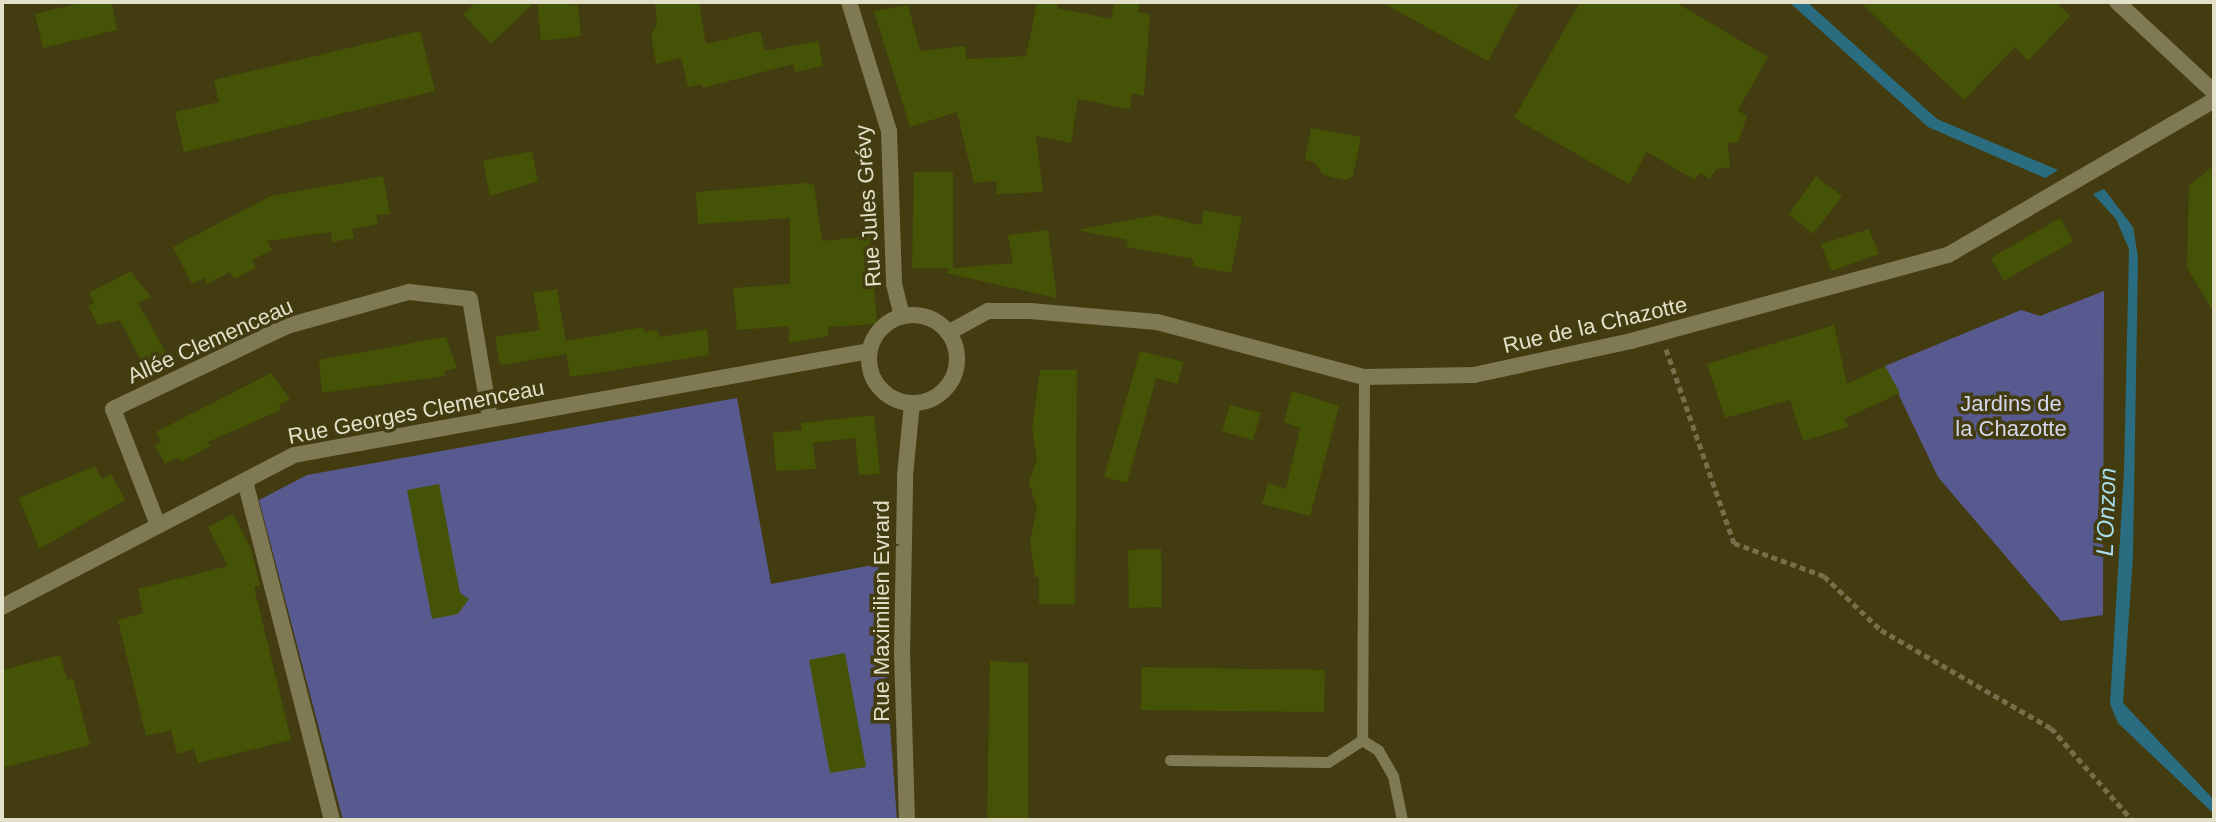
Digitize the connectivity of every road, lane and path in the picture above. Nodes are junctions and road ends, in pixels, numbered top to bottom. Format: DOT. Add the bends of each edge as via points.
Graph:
graph roads {
  1 [pos="849,2"];
  2 [pos="2117,2"];
  3 [pos="2214,92"];
  4 [pos="2214,100"];
  5 [pos="902,316"];
  6 [pos="948,333"];
  7 [pos="1661,333"];
  8 [pos="869,351"];
  9 [pos="1364,377"];
  10 [pos="912,403"];
  11 [pos="490,418"];
  12 [pos="245,481"];
  13 [pos="158,525"];
  14 [pos="2,607"];
  15 [pos="1362,740"];
  16 [pos="1170,760"];
  17 [pos="332,820"];
  18 [pos="907,820"];
  19 [pos="1402,820"];
  20 [pos="2132,820"];
  1 -- 5 [label="street, Rue Jules Grévy" via="889,131 894,284"];
  2 -- 3 [label="street"];
  4 -- 7 [label="street, Rue de la Chazotte" via="1948,255"];
  5 -- 6 [label="street" via="936,321"];
  5 -- 8 [label="street" via="887,323"];
  6 -- 9 [label="street, Rue de la Chazotte" via="988,311 1157,322"];
  6 -- 10 [label="street" via="955,347 952,379 942,392"];
  7 -- 9 [label="street, Rue de la Chazotte" via="1474,375"];
  7 -- 20 [label="path" via="1734,543 1824,576 1881,630 2051,728"];
  8 -- 10 [label="street" via="874,381 897,400"];
  8 -- 11 [label="street, Rue Georges Clemenceau"];
  9 -- 15 [label="lane"];
  10 -- 18 [label="street, Rue Maximilien Evrard" via="905,476 902,656"];
  11 -- 12 [label="street, Rue Georges Clemenceau" via="294,455"];
  11 -- 13 [label="street, Allée Clemenceau" via="470,299 409,292 287,326 113,409"];
  12 -- 13 [label="street, Rue Georges Clemenceau"];
  12 -- 17 [label="street"];
  13 -- 14 [label="street, Rue Georges Clemenceau"];
  15 -- 16 [label="lane" via="1328,762"];
  15 -- 19 [label="lane" via="1378,750 1393,776"];
}
